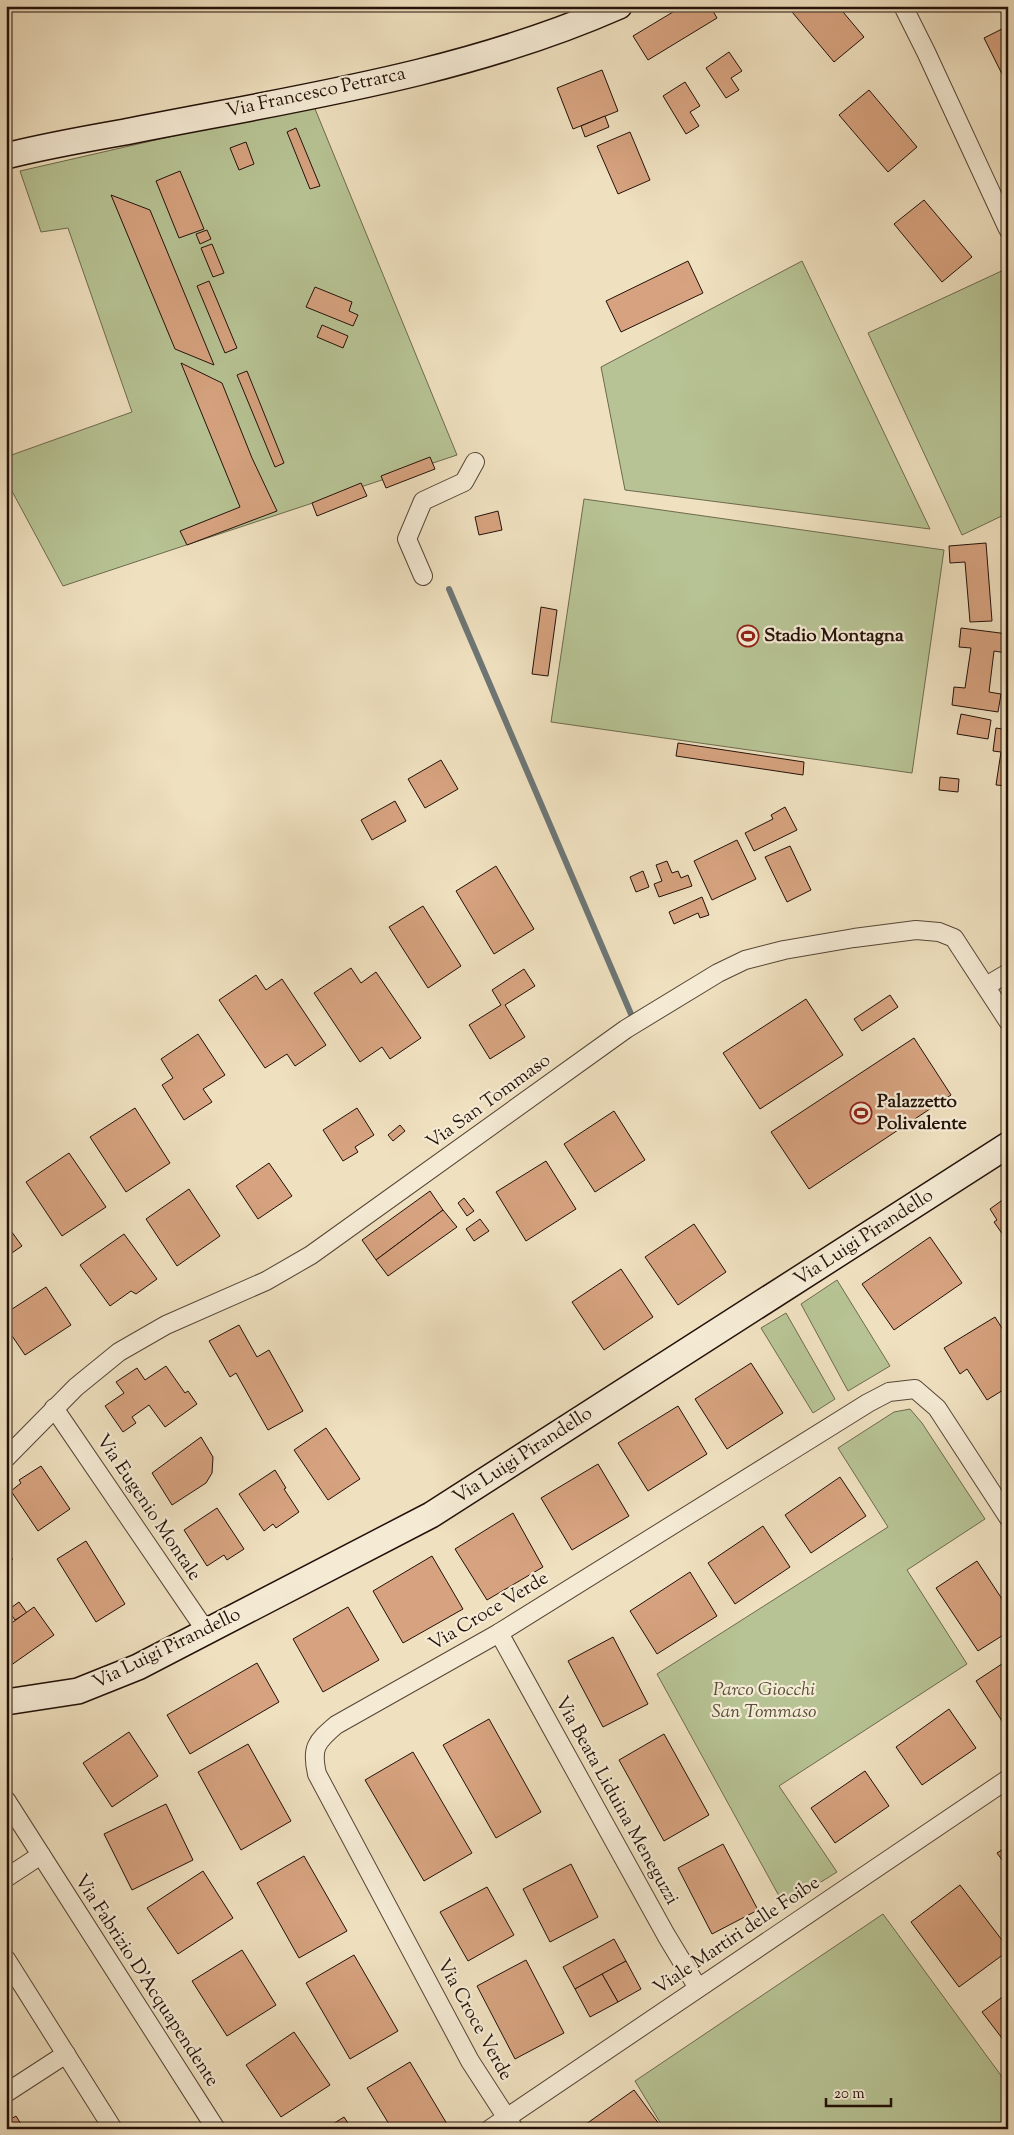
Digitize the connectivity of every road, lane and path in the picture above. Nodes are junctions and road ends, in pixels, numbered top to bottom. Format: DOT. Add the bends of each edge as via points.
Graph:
graph roads {
  1 [pos="619,6"];
  2 [pos="903,6"];
  3 [pos="6,156"];
  4 [pos="1008,228"];
  5 [pos="475,462"];
  6 [pos="423,576"];
  7 [pos="1008,973"];
  8 [pos="986,986"];
  9 [pos="1008,1021"];
  10 [pos="1008,1145"];
  11 [pos="54,1408"];
  12 [pos="6,1458"];
  13 [pos="1008,1517"];
  14 [pos="206,1631"];
  15 [pos="500,1633"];
  16 [pos="6,1702"];
  17 [pos="1008,1779"];
  18 [pos="6,1800"];
  19 [pos="41,1855"];
  20 [pos="6,1878"];
  21 [pos="6,1959"];
  22 [pos="698,1988"];
  23 [pos="66,2054"];
  24 [pos="6,2093"];
  25 [pos="510,2123"];
  26 [pos="113,2129"];
  27 [pos="216,2129"];
  28 [pos="490,2129"];
  1 -- 3 [label="street, Via Francesco Petrarca" via="459,63"];
  2 -- 4 [label="street"];
  5 -- 6 [label="street" via="464,482 423,501 407,539"];
  7 -- 8 [label="street"];
  8 -- 9 [label="street, Via San Tommaso"];
  8 -- 11 [label="street, Via San Tommaso" via="954,938 939,932 916,930 854,938 745,960 626,1030 311,1255 266,1281 166,1325 119,1352"];
  10 -- 14 [label="street, Via Luigi Pirandello" via="431,1515"];
  11 -- 12 [label="street, Via San Tommaso"];
  11 -- 14 [label="street, Via Eugenio Montale"];
  13 -- 15 [label="street, Via Croce Verde" via="937,1408 915,1389 889,1392"];
  14 -- 16 [label="street, Via Luigi Pirandello" via="138,1667 78,1691"];
  15 -- 22 [label="street, Via Beata Liduina Meneguzzi"];
  15 -- 25 [label="street, Via Croce Verde" via="336,1725 320,1738 313,1758 317,1774 466,2053"];
  17 -- 22 [label="street, Viale Martiri delle Foibe"];
  18 -- 19 [label="street, Via Fabrizio D'Acquapendente"];
  19 -- 20 [label="street"];
  19 -- 27 [label="street, Via Fabrizio D'Acquapendente"];
  21 -- 23 [label="street"];
  22 -- 25 [label="street, Viale Martiri delle Foibe"];
  23 -- 24 [label="street"];
  23 -- 26 [label="street"];
  25 -- 28 [label="street, Viale Martiri delle Foibe"];
}
